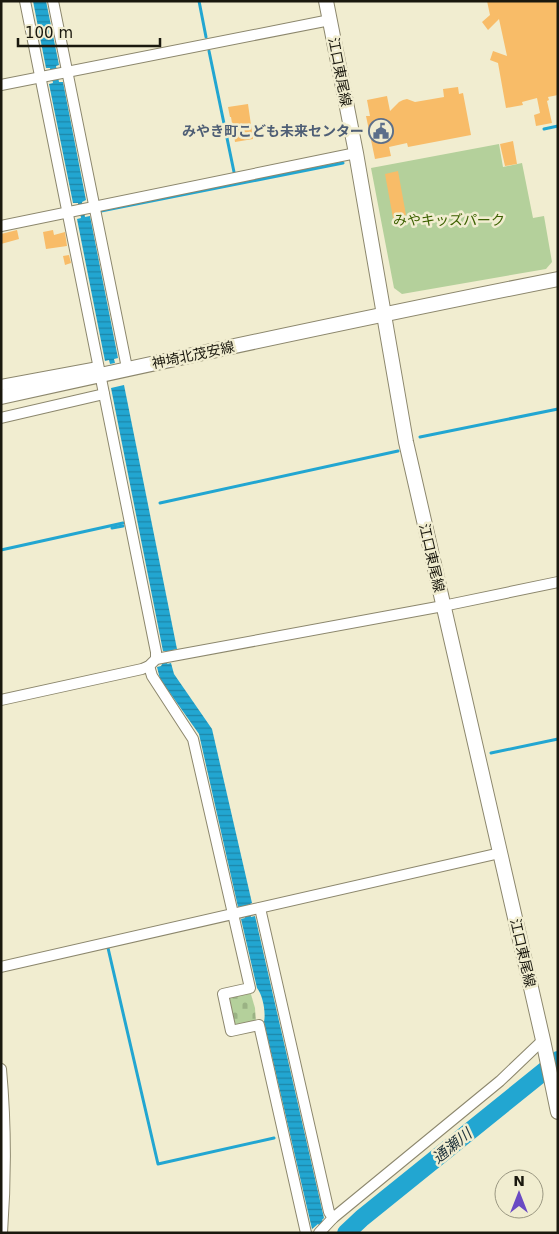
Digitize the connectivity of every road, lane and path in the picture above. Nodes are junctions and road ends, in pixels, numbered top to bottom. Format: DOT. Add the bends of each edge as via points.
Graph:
graph roads {
  1 [pos="24,1"];
  2 [pos="53,1"];
  3 [pos="326,1"];
  4 [pos="330,20"];
  5 [pos="54,74"];
  6 [pos="1,85"];
  7 [pos="356,154"];
  8 [pos="81,209"];
  9 [pos="1,226"];
  10 [pos="558,279"];
  11 [pos="384,314"];
  12 [pos="127,368"];
  13 [pos="99,371"];
  14 [pos="1,385"];
  15 [pos="104,394"];
  16 [pos="1,397"];
  17 [pos="1,418"];
  18 [pos="558,582"];
  19 [pos="443,606"];
  20 [pos="160,660"];
  21 [pos="1,700"];
  22 [pos="500,853"];
  23 [pos="246,911"];
  24 [pos="1,967"];
  25 [pos="543,1043"];
  26 [pos="1,1069"];
  27 [pos="558,1112"];
  28 [pos="325,1226"];
  29 [pos="2,1233"];
  30 [pos="306,1233"];
  1 -- 5 [label="street"];
  2 -- 5 [label="street"];
  3 -- 4 [label="main road, 江口東尾線"];
  4 -- 5 [label="street"];
  4 -- 7 [label="main road, 江口東尾線"];
  5 -- 6 [label="street"];
  5 -- 8 [label="street"];
  5 -- 8 [label="street"];
  7 -- 8 [label="street"];
  7 -- 11 [label="main road, 江口東尾線"];
  8 -- 9 [label="street"];
  8 -- 12 [label="street"];
  8 -- 13 [label="street"];
  10 -- 11 [label="main road, 神埼北茂安線"];
  11 -- 12 [label="main road, 神埼北茂安線"];
  11 -- 19 [label="main road, 江口東尾線" via="406,442"];
  12 -- 13 [label="main road, 神埼北茂安線"];
  13 -- 14 [label="street"];
  13 -- 15 [label="street"];
  13 -- 16 [label="main road, 神埼北茂安線"];
  15 -- 17 [label="street"];
  15 -- 20 [label="street"];
  18 -- 19 [label="street"];
  19 -- 20 [label="street"];
  19 -- 22 [label="main road, 江口東尾線"];
  20 -- 21 [label="street" via="142,669"];
  20 -- 23 [label="street" via="152,676 193,739"];
  22 -- 23 [label="street"];
  22 -- 25 [label="main road, 江口東尾線"];
  23 -- 24 [label="street"];
  23 -- 28 [label="street" via="328,1212"];
  23 -- 30 [label="street" via="250,988 223,994 231,1031 258,1025"];
  25 -- 27 [label="main road, 江口東尾線"];
  25 -- 28 [label="street"];
  26 -- 29 [label="street" via="5,1124"];
}
